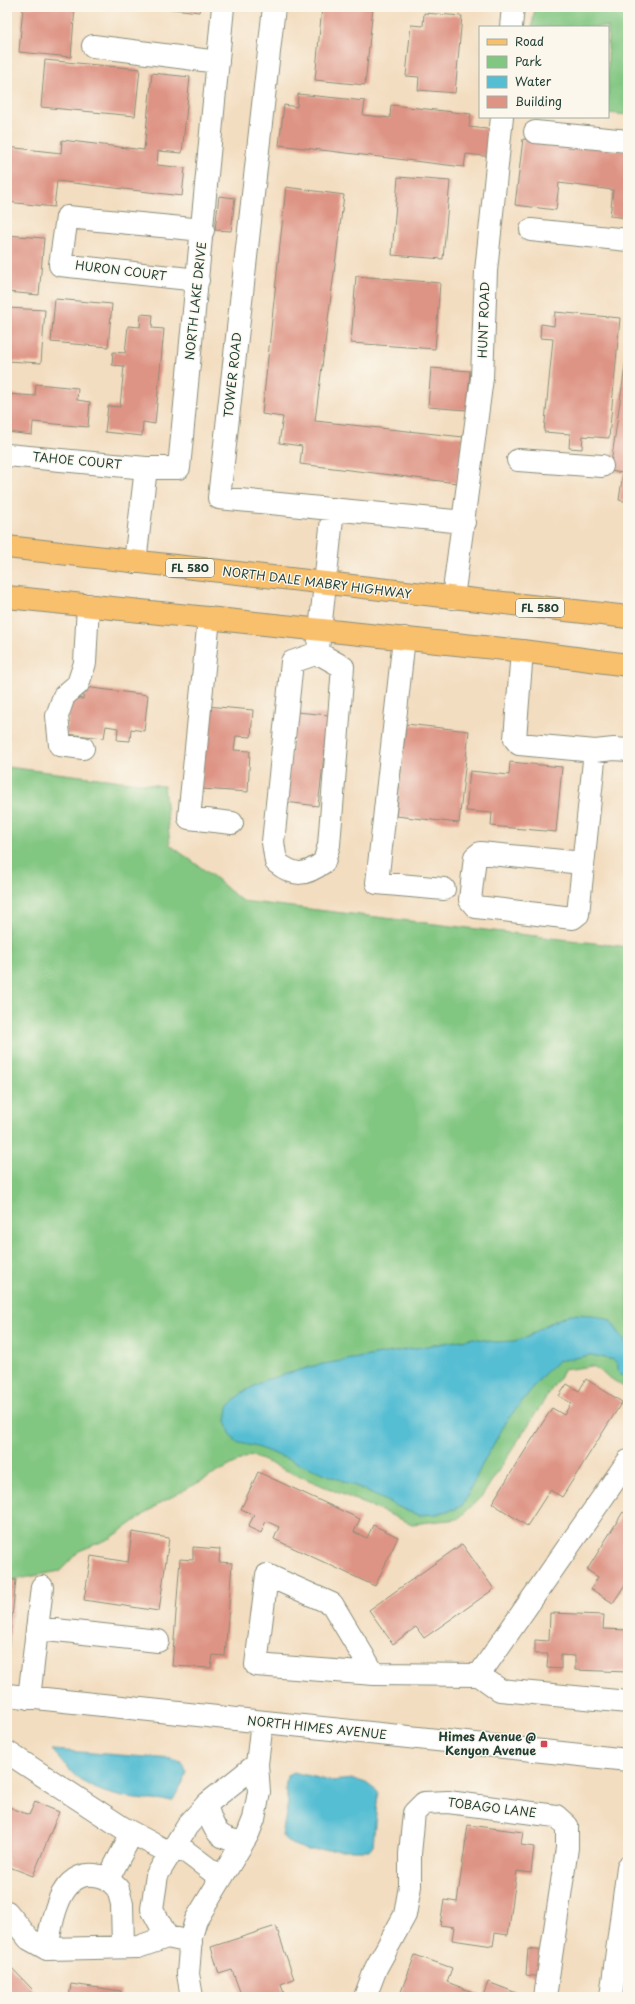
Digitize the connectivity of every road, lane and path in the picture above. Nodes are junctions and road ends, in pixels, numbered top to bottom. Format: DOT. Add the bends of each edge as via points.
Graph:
graph roads {
  1 [pos="223,7"];
  2 [pos="274,7"];
  3 [pos="513,7"];
  4 [pos="511,26"];
  5 [pos="93,46"];
  6 [pos="218,62"];
  7 [pos="502,118"];
  8 [pos="535,132"];
  9 [pos="628,141"];
  10 [pos="203,230"];
  11 [pos="531,230"];
  12 [pos="628,240"];
  13 [pos="198,280"];
  14 [pos="7,455"];
  15 [pos="518,460"];
  16 [pos="602,466"];
  17 [pos="146,468"];
  18 [pos="333,509"];
  19 [pos="464,522"];
  20 [pos="7,546"];
  21 [pos="135,562"];
  22 [pos="325,584"];
  23 [pos="7,597"];
  24 [pos="453,598"];
  25 [pos="88,605"];
  26 [pos="628,617"];
  27 [pos="209,618"];
  28 [pos="320,629"];
  29 [pos="404,638"];
  30 [pos="522,651"];
  31 [pos="318,653"];
  32 [pos="628,665"];
  33 [pos="83,748"];
  34 [pos="628,750"];
  35 [pos="595,751"];
  36 [pos="232,822"];
  37 [pos="583,863"];
  38 [pos="444,889"];
  39 [pos="628,1462"];
  40 [pos="42,1587"];
  41 [pos="38,1628"];
  42 [pos="158,1641"];
  43 [pos="374,1674"];
  44 [pos="479,1675"];
  45 [pos="7,1695"];
  46 [pos="29,1698"];
  47 [pos="628,1702"];
  48 [pos="262,1722"];
  49 [pos="7,1752"];
  50 [pos="628,1760"];
  51 [pos="257,1764"];
  52 [pos="206,1805"];
  53 [pos="132,1833"];
  54 [pos="243,1842"];
  55 [pos="173,1848"];
  56 [pos="628,1867"];
  57 [pos="221,1878"];
  58 [pos="108,1879"];
  59 [pos="7,1912"];
  60 [pos="167,1937"];
  61 [pos="191,1942"];
  62 [pos="122,1947"];
  63 [pos="47,1949"];
  64 [pos="192,1997"];
  65 [pos="365,1997"];
  66 [pos="545,1997"];
  67 [pos="612,1997"];
  1 -- 6 [label="street, NORTH LAKE DRIVE"];
  2 -- 18 [label="street, TOWER ROAD" via="219,498"];
  3 -- 4 [label="street"];
  5 -- 6 [label="street"];
  6 -- 10 [label="street, NORTH LAKE DRIVE"];
  7 -- 19 [label="street, HUNT ROAD" via="486,271 482,378"];
  8 -- 9 [label="street"];
  10 -- 13 [label="street, NORTH LAKE DRIVE"];
  10 -- 13 [label="street, HURON COURT" via="67,217 60,264"];
  11 -- 12 [label="street"];
  13 -- 17 [label="street, NORTH LAKE DRIVE" via="179,468"];
  14 -- 17 [label="street, TAHOE COURT"];
  15 -- 16 [label="street"];
  17 -- 21 [label="street"];
  18 -- 19 [label="street, TOWER ROAD"];
  18 -- 22 [label="street"];
  19 -- 24 [label="street, HUNT ROAD"];
  20 -- 21 [label="main road, NORTH DALE MABRY HIGHWAY / FL 580"];
  21 -- 22 [label="main road, NORTH DALE MABRY HIGHWAY / FL 580"];
  22 -- 24 [label="main road, NORTH DALE MABRY HIGHWAY / FL 580"];
  22 -- 28 [label="street"];
  23 -- 25 [label="main road"];
  24 -- 26 [label="main road, NORTH DALE MABRY HIGHWAY / FL 580"];
  25 -- 27 [label="main road"];
  25 -- 33 [label="street" via="85,663 78,684 64,696 57,716 60,745"];
  27 -- 28 [label="main road"];
  27 -- 36 [label="street" via="189,818"];
  28 -- 29 [label="main road"];
  28 -- 31 [label="street"];
  29 -- 30 [label="main road"];
  29 -- 38 [label="street" via="377,883"];
  30 -- 32 [label="main road"];
  30 -- 35 [label="street" via="515,739 519,744"];
  31 -- 31 [label="street" via="342,667 329,845 324,862 310,872 288,872 276,862 273,842 292,662"];
  34 -- 35 [label="street"];
  35 -- 37 [label="street"];
  37 -- 37 [label="street" via="578,914 573,918 476,907 470,900 475,857 480,853"];
  39 -- 44 [label="street"];
  40 -- 41 [label="street"];
  41 -- 42 [label="street"];
  41 -- 46 [label="street"];
  43 -- 43 [label="street" via="332,1604 268,1575 256,1665"];
  43 -- 44 [label="street"];
  44 -- 47 [label="street" via="500,1690"];
  45 -- 46 [label="street, NORTH HIMES AVENUE"];
  46 -- 48 [label="street, NORTH HIMES AVENUE"];
  48 -- 50 [label="street, NORTH HIMES AVENUE"];
  48 -- 51 [label="street"];
  49 -- 53 [label="street"];
  51 -- 52 [label="street"];
  51 -- 54 [label="street" via="259,1792 254,1819"];
  52 -- 54 [label="street" via="212,1822 221,1835 225,1839"];
  52 -- 55 [label="street" via="187,1826"];
  53 -- 55 [label="street"];
  53 -- 58 [label="street"];
  54 -- 57 [label="street"];
  55 -- 57 [label="street"];
  55 -- 60 [label="street" via="157,1875 152,1909"];
  56 -- 67 [label="street"];
  57 -- 61 [label="street" via="196,1920"];
  58 -- 62 [label="street" via="118,1889 122,1904"];
  58 -- 63 [label="street" via="97,1874 83,1875 71,1881 53,1912"];
  59 -- 63 [label="street" via="29,1939"];
  60 -- 61 [label="street"];
  60 -- 62 [label="street" via="138,1947"];
  61 -- 64 [label="street" via="188,1974"];
  62 -- 63 [label="street"];
  65 -- 66 [label="street, TOBAGO LANE" via="376,1968 405,1916 410,1886 414,1813 424,1803 448,1802 556,1816 567,1826 567,1848"];
}
